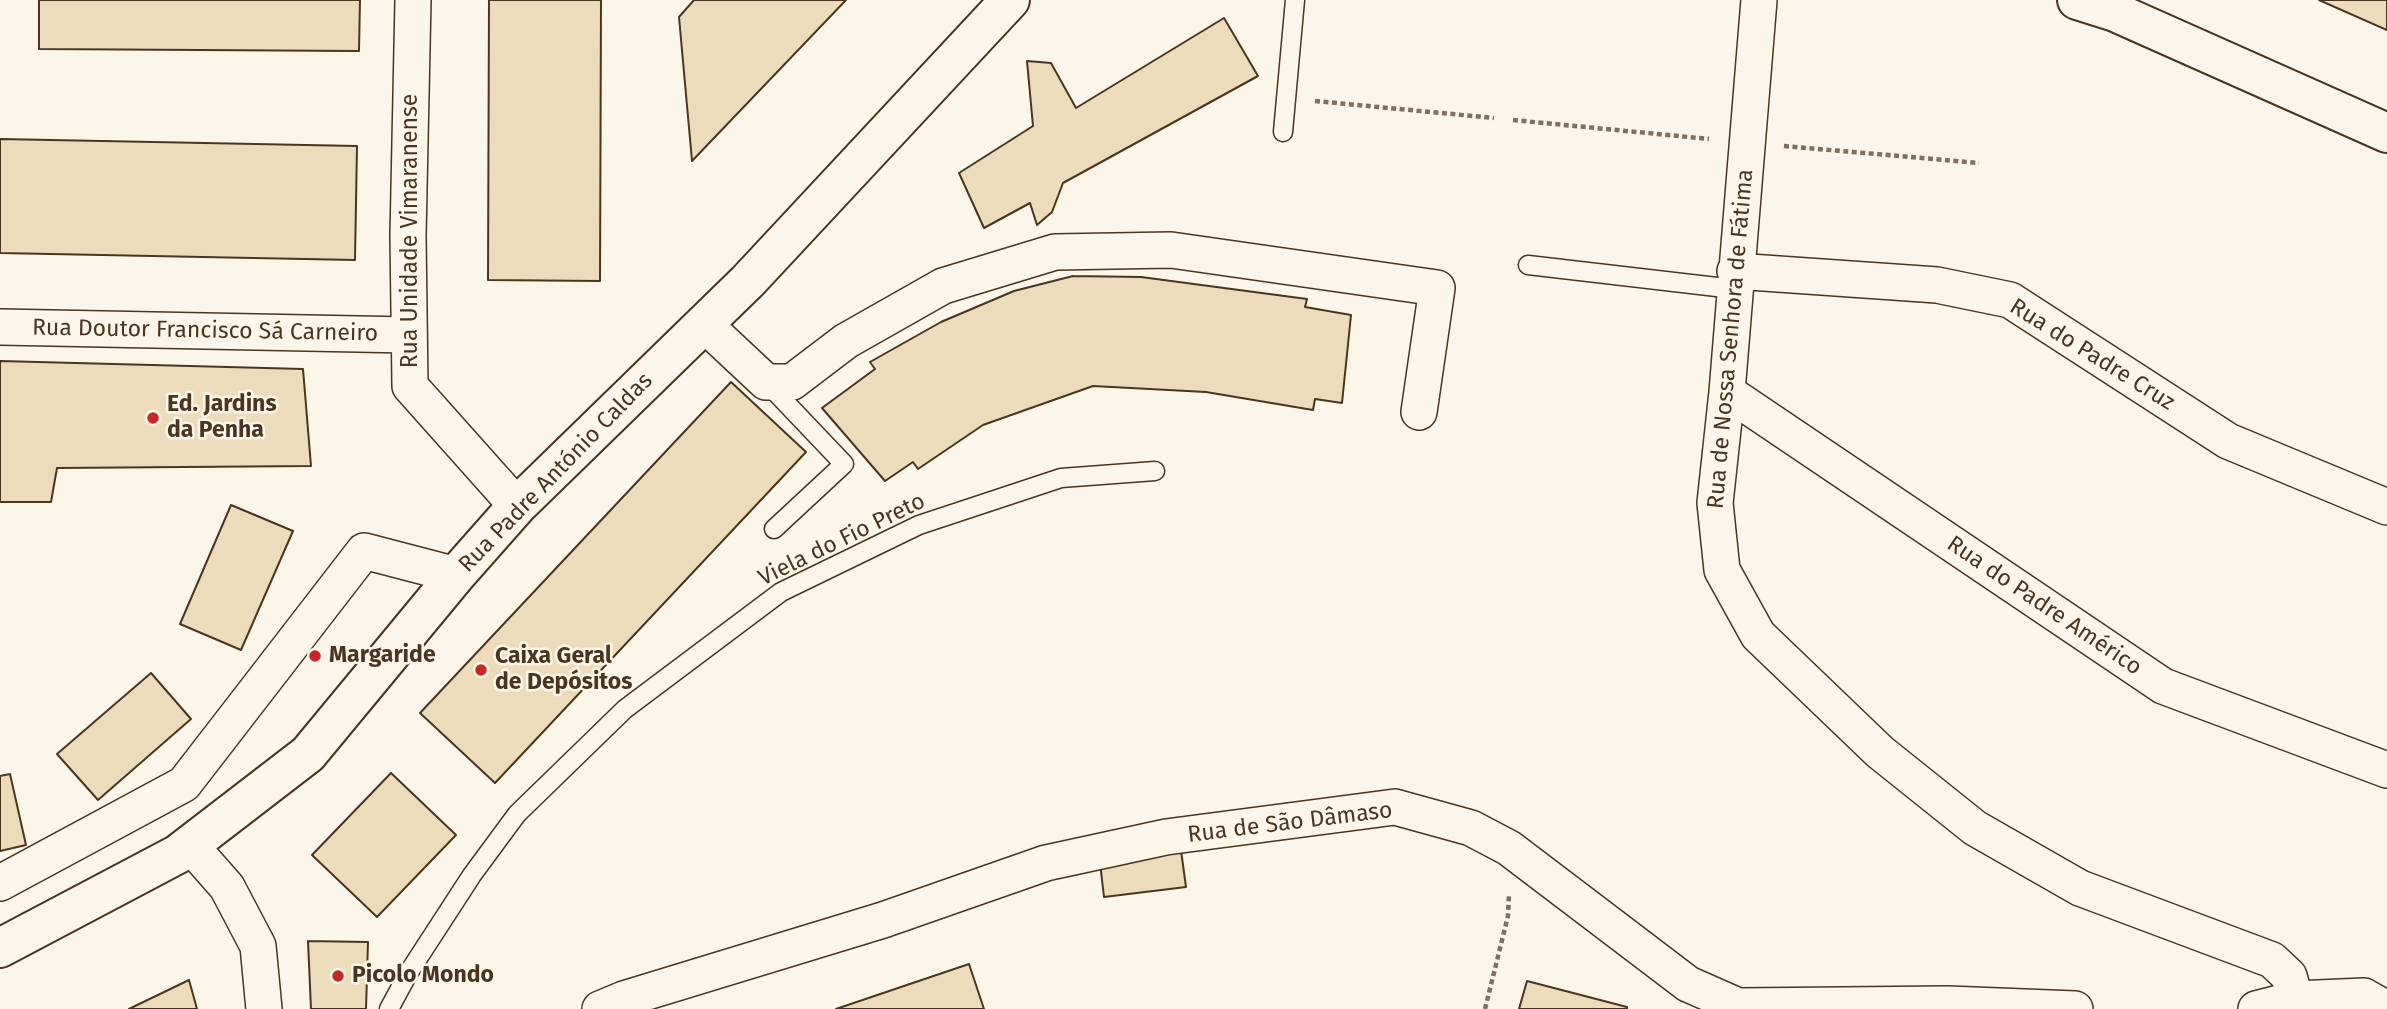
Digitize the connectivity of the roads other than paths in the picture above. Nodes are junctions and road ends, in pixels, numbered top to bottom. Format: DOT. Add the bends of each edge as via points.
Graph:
graph roads {
  1 [pos="413,0"];
  2 [pos="1010,0"];
  3 [pos="1295,0"];
  4 [pos="1759,0"];
  5 [pos="2077,0"];
  6 [pos="1283,132"];
  7 [pos="2387,133"];
  8 [pos="1528,265"];
  9 [pos="1735,280"];
  10 [pos="704,324"];
  11 [pos="0,327"];
  12 [pos="410,335"];
  13 [pos="766,382"];
  14 [pos="1727,391"];
  15 [pos="1419,412"];
  16 [pos="1155,471"];
  17 [pos="517,506"];
  18 [pos="2387,507"];
  19 [pos="774,529"];
  20 [pos="456,575"];
  21 [pos="2387,770"];
  22 [pos="190,845"];
  23 [pos="0,883"];
  24 [pos="0,948"];
  25 [pos="2296,1004"];
  26 [pos="1737,1008"];
  27 [pos="264,1009"];
  28 [pos="389,1009"];
  29 [pos="600,1009"];
  30 [pos="2075,1009"];
  31 [pos="2256,1009"];
  32 [pos="2387,1009"];
  1 -- 12 [label="street, Rua Unidade Vimaranense"];
  2 -- 10 [label="main road, Rua Padre António Caldas"];
  3 -- 6 [label="lane"];
  4 -- 9 [label="street, Rua de Nossa Senhora de Fátima"];
  5 -- 7 [label="main road" via="2115,12"];
  8 -- 9 [label="lane"];
  9 -- 14 [label="street, Rua de Nossa Senhora de Fátima"];
  9 -- 18 [label="street, Rua do Padre Cruz" via="1937,285 2010,300 2228,441"];
  10 -- 13 [label="street"];
  10 -- 17 [label="main road, Rua Padre António Caldas"];
  11 -- 12 [label="street, Rua Doutor Francisco Sá Carneiro"];
  12 -- 17 [label="street, Rua Unidade Vimaranense" via="410,386"];
  13 -- 15 [label="street" via="792,382 846,341 943,286 1055,251 1171,250 1437,288"];
  13 -- 19 [label="lane" via="844,464"];
  14 -- 21 [label="street, Rua do Padre Américo" via="2163,686"];
  14 -- 25 [label="street, Rua de Nossa Senhora de Fátima" via="1715,503 1723,570 1758,635 1880,752 1975,828 2080,888 2272,960 2289,976"];
  16 -- 28 [label="lane, Viela do Fio Preto" via="1061,478 919,525 781,592 625,709 517,814 472,874"];
  17 -- 20 [label="main road, Rua Padre António Caldas"];
  20 -- 22 [label="main road, Rua Padre António Caldas" via="309,754"];
  20 -- 23 [label="street" via="363,551 184,784"];
  22 -- 24 [label="main road, Rua Padre António Caldas"];
  22 -- 27 [label="street" via="228,887 258,946"];
  25 -- 31 [label="street"];
  25 -- 32 [label="street" via="2364,996"];
  26 -- 29 [label="street, Rua de São Dâmaso" via="1688,984 1509,848 1471,828 1395,807 1166,837 1046,863"];
  26 -- 30 [label="street, Rua de São Dâmaso" via="1948,1004"];
}
